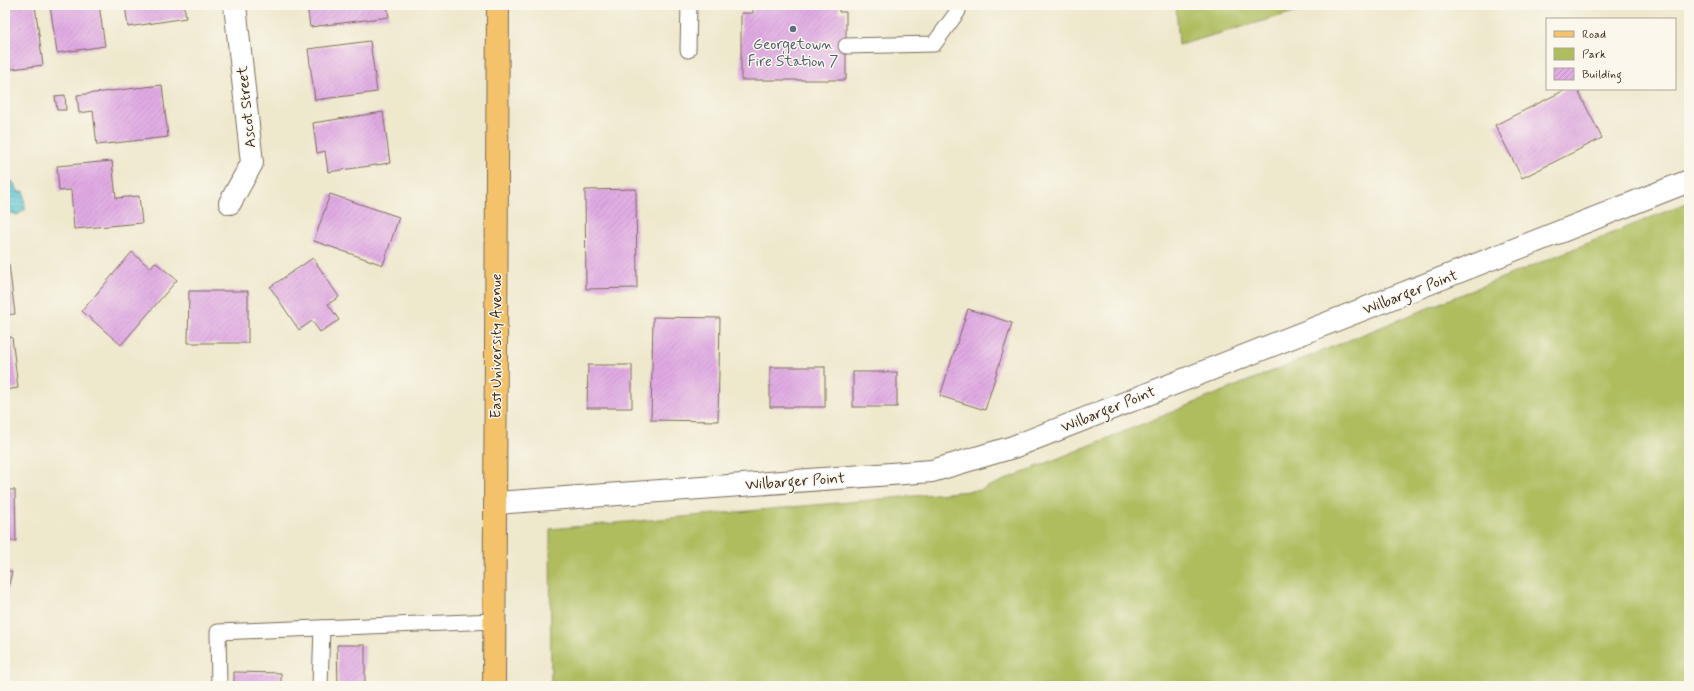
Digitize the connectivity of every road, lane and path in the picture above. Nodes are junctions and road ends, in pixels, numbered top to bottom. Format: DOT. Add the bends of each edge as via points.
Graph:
graph roads {
  1 [pos="235,5"];
  2 [pos="498,5"];
  3 [pos="689,5"];
  4 [pos="958,5"];
  5 [pos="846,46"];
  6 [pos="688,50"];
  7 [pos="1689,181"];
  8 [pos="230,203"];
  9 [pos="496,503"];
  10 [pos="495,621"];
  11 [pos="322,628"];
  12 [pos="219,686"];
  13 [pos="320,686"];
  14 [pos="494,686"];
  1 -- 8 [label="street, Ascot Street" via="252,163"];
  2 -- 9 [label="main road, East University Avenue"];
  3 -- 6 [label="lane"];
  4 -- 5 [label="lane" via="958,11 934,44"];
  7 -- 9 [label="street, Wilbarger Point" via="1013,447 932,471"];
  9 -- 10 [label="main road, East University Avenue"];
  10 -- 11 [label="lane"];
  10 -- 14 [label="main road, East University Avenue"];
  11 -- 12 [label="lane" via="218,632"];
  11 -- 13 [label="lane"];
}
